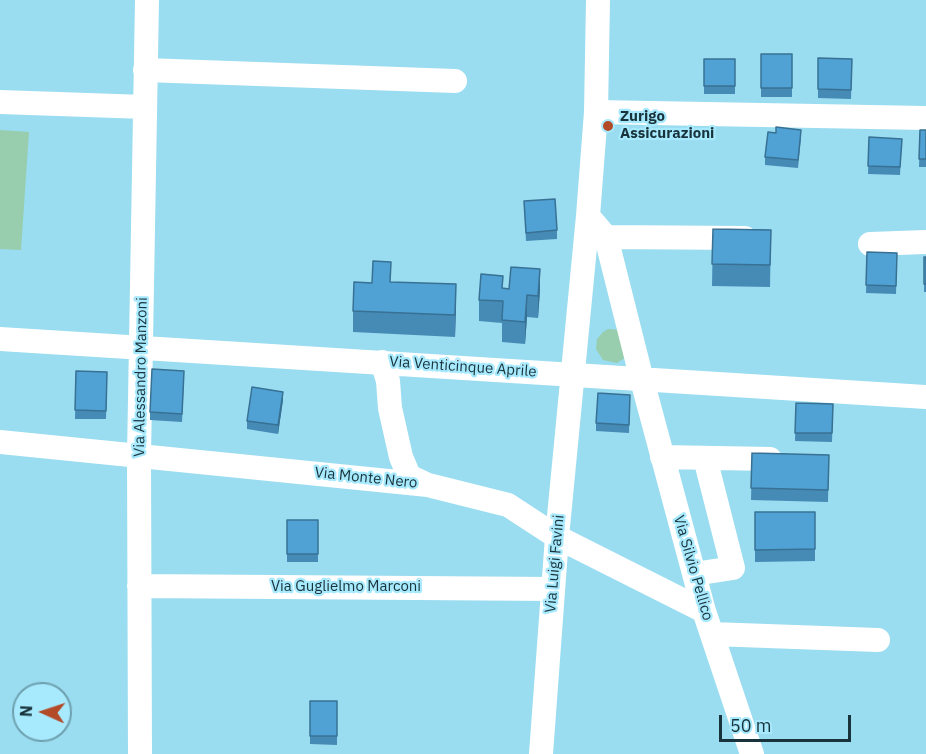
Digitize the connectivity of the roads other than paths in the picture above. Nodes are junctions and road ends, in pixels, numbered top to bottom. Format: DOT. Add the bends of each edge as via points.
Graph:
graph roads {
  1 [pos="147,0"];
  2 [pos="598,0"];
  3 [pos="146,70"];
  4 [pos="455,81"];
  5 [pos="0,102"];
  6 [pos="145,108"];
  7 [pos="596,112"];
  8 [pos="926,118"];
  9 [pos="588,216"];
  10 [pos="606,237"];
  11 [pos="760,238"];
  12 [pos="926,242"];
  13 [pos="870,244"];
  14 [pos="0,339"];
  15 [pos="141,348"];
  16 [pos="382,362"];
  17 [pos="574,375"];
  18 [pos="642,380"];
  19 [pos="926,397"];
  20 [pos="0,442"];
  21 [pos="139,456"];
  22 [pos="662,458"];
  23 [pos="705,458"];
  24 [pos="770,459"];
  25 [pos="428,484"];
  26 [pos="557,537"];
  27 [pos="694,574"];
  28 [pos="139,586"];
  29 [pos="553,589"];
  30 [pos="704,611"];
  31 [pos="712,634"];
  32 [pos="878,640"];
  33 [pos="140,754"];
  34 [pos="541,754"];
  35 [pos="752,754"];
  1 -- 3 [label="street, Via Alessandro Manzoni"];
  2 -- 7 [label="street"];
  3 -- 4 [label="street"];
  3 -- 6 [label="street, Via Alessandro Manzoni"];
  5 -- 6 [label="street"];
  6 -- 15 [label="street, Via Alessandro Manzoni"];
  7 -- 8 [label="street"];
  7 -- 9 [label="street"];
  9 -- 10 [label="street"];
  9 -- 17 [label="street, Via Luigi Favini"];
  10 -- 11 [label="street"];
  10 -- 18 [label="street, Via Silvio Pellico"];
  12 -- 13 [label="street"];
  14 -- 15 [label="street, Via Venticinque Aprile"];
  15 -- 16 [label="street, Via Venticinque Aprile"];
  15 -- 21 [label="street, Via Alessandro Manzoni"];
  16 -- 17 [label="street, Via Venticinque Aprile"];
  16 -- 25 [label="street" via="400,457 409,476"];
  17 -- 18 [label="street, Via Venticinque Aprile"];
  17 -- 26 [label="street, Via Luigi Favini"];
  18 -- 19 [label="street, Via Venticinque Aprile"];
  18 -- 22 [label="street, Via Silvio Pellico"];
  20 -- 21 [label="street, Via Monte Nero"];
  21 -- 25 [label="street, Via Monte Nero"];
  21 -- 28 [label="street, Via Alessandro Manzoni"];
  22 -- 23 [label="street"];
  22 -- 27 [label="street, Via Silvio Pellico"];
  23 -- 24 [label="street"];
  23 -- 27 [label="street" via="733,568"];
  25 -- 26 [label="street, Via Monte Nero" via="508,505"];
  26 -- 29 [label="street, Via Luigi Favini"];
  26 -- 30 [label="street, Via Monte Nero"];
  27 -- 30 [label="street, Via Silvio Pellico"];
  28 -- 29 [label="street, Via Guglielmo Marconi"];
  28 -- 33 [label="street, Via Alessandro Manzoni"];
  29 -- 34 [label="street, Via Luigi Favini"];
  30 -- 31 [label="street, Via Silvio Pellico"];
  31 -- 32 [label="street"];
  31 -- 35 [label="street, Via Silvio Pellico"];
}
